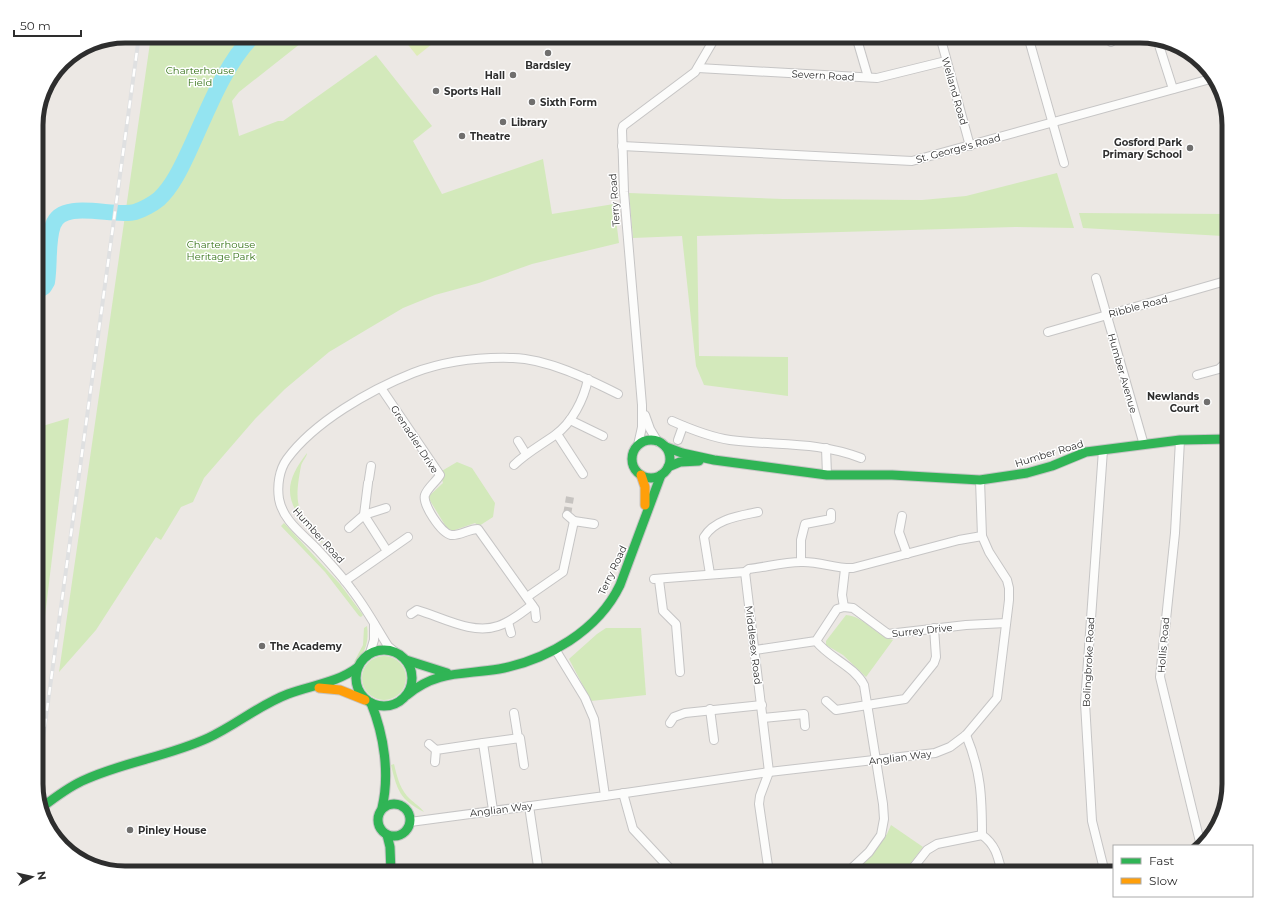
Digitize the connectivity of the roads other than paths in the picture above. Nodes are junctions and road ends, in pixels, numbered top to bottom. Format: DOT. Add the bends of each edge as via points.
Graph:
graph roads {
  1 [pos="712,43"];
  2 [pos="858,43"];
  3 [pos="942,43"];
  4 [pos="1030,43"];
  5 [pos="1159,46"];
  6 [pos="946,61"];
  7 [pos="698,68"];
  8 [pos="868,77"];
  9 [pos="1208,80"];
  10 [pos="1172,89"];
  11 [pos="1053,122"];
  12 [pos="622,146"];
  13 [pos="970,146"];
  14 [pos="1064,163"];
  15 [pos="1096,278"];
  16 [pos="1222,282"];
  17 [pos="1106,314"];
  18 [pos="1048,332"];
  19 [pos="1222,366"];
  20 [pos="1197,375"];
  21 [pos="588,379"];
  22 [pos="381,388"];
  23 [pos="618,394"];
  24 [pos="642,404"];
  25 [pos="570,420"];
  26 [pos="672,421"];
  27 [pos="683,426"];
  28 [pos="556,434"];
  29 [pos="603,436"];
  30 [pos="1222,439"];
  31 [pos="678,440"];
  32 [pos="1180,440"];
  33 [pos="518,441"];
  34 [pos="662,445"];
  35 [pos="1144,445"];
  36 [pos="638,446"];
  37 [pos="826,448"];
  38 [pos="1103,450"];
  39 [pos="526,454"];
  40 [pos="860,458"];
  41 [pos="714,460"];
  42 [pos="514,465"];
  43 [pos="371,466"];
  44 [pos="668,467"];
  45 [pos="583,474"];
  46 [pos="641,475"];
  47 [pos="661,475"];
  48 [pos="827,475"];
  49 [pos="980,480"];
  50 [pos="386,508"];
  51 [pos="758,512"];
  52 [pos="831,513"];
  53 [pos="645,514"];
  54 [pos="364,515"];
  55 [pos="567,515"];
  56 [pos="902,516"];
  57 [pos="574,521"];
  58 [pos="594,524"];
  59 [pos="349,528"];
  60 [pos="982,536"];
  61 [pos="408,537"];
  62 [pos="387,551"];
  63 [pos="907,554"];
  64 [pos="801,562"];
  65 [pos="845,569"];
  66 [pos="745,572"];
  67 [pos="710,574"];
  68 [pos="345,582"];
  69 [pos="527,597"];
  70 [pos="532,605"];
  71 [pos="844,607"];
  72 [pos="411,614"];
  73 [pos="536,618"];
  74 [pos="508,622"];
  75 [pos="1006,623"];
  76 [pos="374,624"];
  77 [pos="934,628"];
  78 [pos="511,634"];
  79 [pos="816,641"];
  80 [pos="555,649"];
  81 [pos="755,650"];
  82 [pos="394,651"];
  83 [pos="370,653"];
  84 [pos="406,660"];
  85 [pos="358,667"];
  86 [pos="680,672"];
  87 [pos="453,673"];
  88 [pos="312,688"];
  89 [pos="407,695"];
  90 [pos="826,701"];
  91 [pos="369,702"];
  92 [pos="397,703"];
  93 [pos="762,705"];
  94 [pos="868,705"];
  95 [pos="710,710"];
  96 [pos="514,713"];
  97 [pos="763,718"];
  98 [pos="670,723"];
  99 [pos="805,726"];
  100 [pos="966,735"];
  101 [pos="380,737"];
  102 [pos="518,738"];
  103 [pos="714,740"];
  104 [pos="429,744"];
  105 [pos="483,744"];
  106 [pos="436,750"];
  107 [pos="877,760"];
  108 [pos="435,762"];
  109 [pos="524,764"];
  110 [pos="769,772"];
  111 [pos="385,778"];
  112 [pos="622,793"];
  113 [pos="605,796"];
  114 [pos="46,804"];
  115 [pos="399,804"];
  116 [pos="529,806"];
  117 [pos="382,808"];
  118 [pos="493,810"];
  119 [pos="410,822"];
  120 [pos="403,833"];
  121 [pos="387,835"];
  122 [pos="982,835"];
  123 [pos="1200,840"];
  124 [pos="392,861"];
  125 [pos="392,866"];
  126 [pos="538,866"];
  127 [pos="667,866"];
  128 [pos="768,866"];
  129 [pos="857,866"];
  130 [pos="914,866"];
  131 [pos="1001,866"];
  132 [pos="1103,866"];
  1 -- 7 [label="street, Terry Road"];
  2 -- 8 [label="street"];
  3 -- 6 [label="street, Welland Road"];
  4 -- 11 [label="street"];
  5 -- 10 [label="street"];
  6 -- 8 [label="street, Severn Road" via="877,78"];
  6 -- 13 [label="street, Welland Road"];
  7 -- 8 [label="street, Severn Road"];
  7 -- 12 [label="street, Terry Road" via="623,126"];
  9 -- 10 [label="street, St. George's Road"];
  10 -- 11 [label="street, St. George's Road"];
  11 -- 13 [label="street, St. George's Road"];
  11 -- 14 [label="street"];
  12 -- 13 [label="street, St. George's Road" via="912,161"];
  12 -- 24 [label="street, Terry Road"];
  15 -- 17 [label="street, Humber Avenue"];
  16 -- 17 [label="street, Ribble Road"];
  17 -- 18 [label="street, Ribble Road"];
  17 -- 35 [label="street, Humber Avenue"];
  19 -- 20 [label="street"];
  21 -- 22 [label="street, Humber Road" via="545,364 515,358 473,358 413,373"];
  21 -- 23 [label="street, Humber Road"];
  21 -- 25 [label="street" via="586,390"];
  22 -- 68 [label="street, Humber Road" via="364,395 341,410 308,438 287,459 279,477 280,500 289,521"];
  22 -- 69 [label="street, Grenadier Drive" via="440,475 425,496 424,503 434,519 447,533 453,535 478,529"];
  24 -- 34 [label="street, Terry Road" via="650,429"];
  24 -- 36 [label="street, Terry Road" via="642,427"];
  25 -- 28 [label="street"];
  25 -- 29 [label="street"];
  26 -- 27 [label="street"];
  27 -- 31 [label="street"];
  27 -- 37 [label="street" via="729,440 802,444"];
  28 -- 39 [label="street"];
  28 -- 45 [label="street"];
  30 -- 32 [label="main road, Humber Road"];
  32 -- 35 [label="main road, Humber Road"];
  32 -- 123 [label="street, Hollis Road" via="1175,533 1160,677"];
  33 -- 39 [label="street"];
  34 -- 36 [label="main road" via="649,440"];
  34 -- 41 [label="main road, Humber Road" via="682,453"];
  34 -- 44 [label="main road" via="670,458"];
  35 -- 38 [label="main road, Humber Road"];
  36 -- 46 [label="main road" via="632,462"];
  37 -- 40 [label="street"];
  37 -- 48 [label="street"];
  38 -- 49 [label="main road, Humber Road" via="1086,452 1027,473"];
  38 -- 132 [label="street, Bolingbroke Road" via="1085,703 1092,821"];
  39 -- 42 [label="street"];
  41 -- 44 [label="main road, Humber Road" via="680,462"];
  41 -- 48 [label="main road, Humber Road"];
  43 -- 54 [label="street"];
  44 -- 47 [label="main road"];
  46 -- 47 [label="main road" via="652,478"];
  46 -- 53 [label="main road, Terry Road" via="646,492"];
  47 -- 53 [label="main road, Terry Road"];
  48 -- 49 [label="main road, Humber Road" via="892,475"];
  49 -- 60 [label="street, Anglian Way"];
  50 -- 54 [label="street"];
  51 -- 67 [label="street" via="733,517 708,530 704,537"];
  52 -- 64 [label="street" via="831,519 827,521 805,524 801,540"];
  53 -- 80 [label="main road, Terry Road" via="615,595 596,619"];
  54 -- 59 [label="street"];
  54 -- 62 [label="street"];
  55 -- 57 [label="street"];
  56 -- 63 [label="street" via="899,532"];
  57 -- 58 [label="street"];
  57 -- 69 [label="street" via="563,572"];
  60 -- 63 [label="street"];
  60 -- 75 [label="street, Anglian Way" via="988,552 1007,580 1010,600"];
  61 -- 62 [label="street"];
  62 -- 68 [label="street"];
  63 -- 65 [label="street"];
  64 -- 65 [label="street"];
  64 -- 66 [label="street" via="749,569"];
  65 -- 71 [label="street" via="842,595"];
  66 -- 67 [label="street"];
  66 -- 81 [label="street, Middlesex Road"];
  67 -- 86 [label="street" via="656,579 663,611 676,624"];
  68 -- 76 [label="street, Humber Road"];
  69 -- 70 [label="street, Grenadier Drive"];
  70 -- 73 [label="street, Grenadier Drive"];
  70 -- 74 [label="street"];
  71 -- 77 [label="street, Surrey Drive" via="854,608 888,634"];
  71 -- 79 [label="street" via="837,610"];
  72 -- 74 [label="street" via="417,610 472,629 497,627"];
  74 -- 78 [label="street"];
  75 -- 77 [label="street, Surrey Drive"];
  75 -- 100 [label="street, Anglian Way" via="997,698"];
  76 -- 82 [label="street, Humber Road"];
  76 -- 83 [label="street" via="374,640"];
  77 -- 94 [label="street" via="934,663 908,697"];
  79 -- 81 [label="street"];
  79 -- 94 [label="street" via="821,648 861,679"];
  80 -- 87 [label="main road, Terry Road" via="534,659 504,667"];
  80 -- 113 [label="street" via="585,698 594,719"];
  81 -- 93 [label="street, Middlesex Road"];
  82 -- 83 [label="main road"];
  82 -- 84 [label="main road"];
  83 -- 85 [label="main road"];
  84 -- 87 [label="main road, Terry Road" via="438,671"];
  84 -- 89 [label="main road" via="412,671 413,681"];
  85 -- 88 [label="main road" via="348,677"];
  85 -- 91 [label="main road" via="356,684"];
  87 -- 89 [label="main road, Terry Road" via="425,680"];
  88 -- 91 [label="main road" via="340,690"];
  88 -- 114 [label="main road" via="290,693 266,703 209,737 186,747 82,780"];
  89 -- 92 [label="main road"];
  90 -- 94 [label="street" via="836,710"];
  91 -- 92 [label="main road" via="384,707"];
  91 -- 101 [label="main road" via="379,723"];
  92 -- 101 [label="main road" via="387,716"];
  93 -- 95 [label="street"];
  93 -- 97 [label="street, Middlesex Road"];
  94 -- 107 [label="street"];
  95 -- 98 [label="street" via="685,713"];
  95 -- 103 [label="street"];
  96 -- 102 [label="street"];
  97 -- 99 [label="street" via="804,714"];
  97 -- 110 [label="street, Middlesex Road"];
  100 -- 107 [label="street, Anglian Way" via="950,747 935,753"];
  100 -- 122 [label="street" via="976,765 982,800"];
  101 -- 111 [label="main road"];
  102 -- 105 [label="street"];
  102 -- 109 [label="street"];
  104 -- 106 [label="street"];
  105 -- 106 [label="street"];
  105 -- 118 [label="street"];
  106 -- 108 [label="street"];
  107 -- 110 [label="street, Anglian Way"];
  107 -- 129 [label="street" via="884,819 881,835"];
  110 -- 112 [label="street, Anglian Way"];
  110 -- 128 [label="street, Middlesex Road" via="759,804"];
  111 -- 115 [label="main road" via="390,792"];
  111 -- 117 [label="main road"];
  112 -- 113 [label="street, Anglian Way"];
  112 -- 127 [label="street" via="632,829"];
  113 -- 116 [label="street, Anglian Way"];
  115 -- 117 [label="main road"];
  115 -- 119 [label="main road" via="407,810"];
  116 -- 118 [label="street, Anglian Way"];
  116 -- 126 [label="street"];
  117 -- 121 [label="main road" via="377,819 380,829"];
  118 -- 119 [label="street, Anglian Way"];
  119 -- 120 [label="main road"];
  120 -- 121 [label="main road"];
  120 -- 124 [label="main road"];
  121 -- 124 [label="main road"];
  122 -- 130 [label="street" via="937,844 927,850"];
  122 -- 131 [label="street" via="990,840 998,851"];
  124 -- 125 [label="main road"];
}
